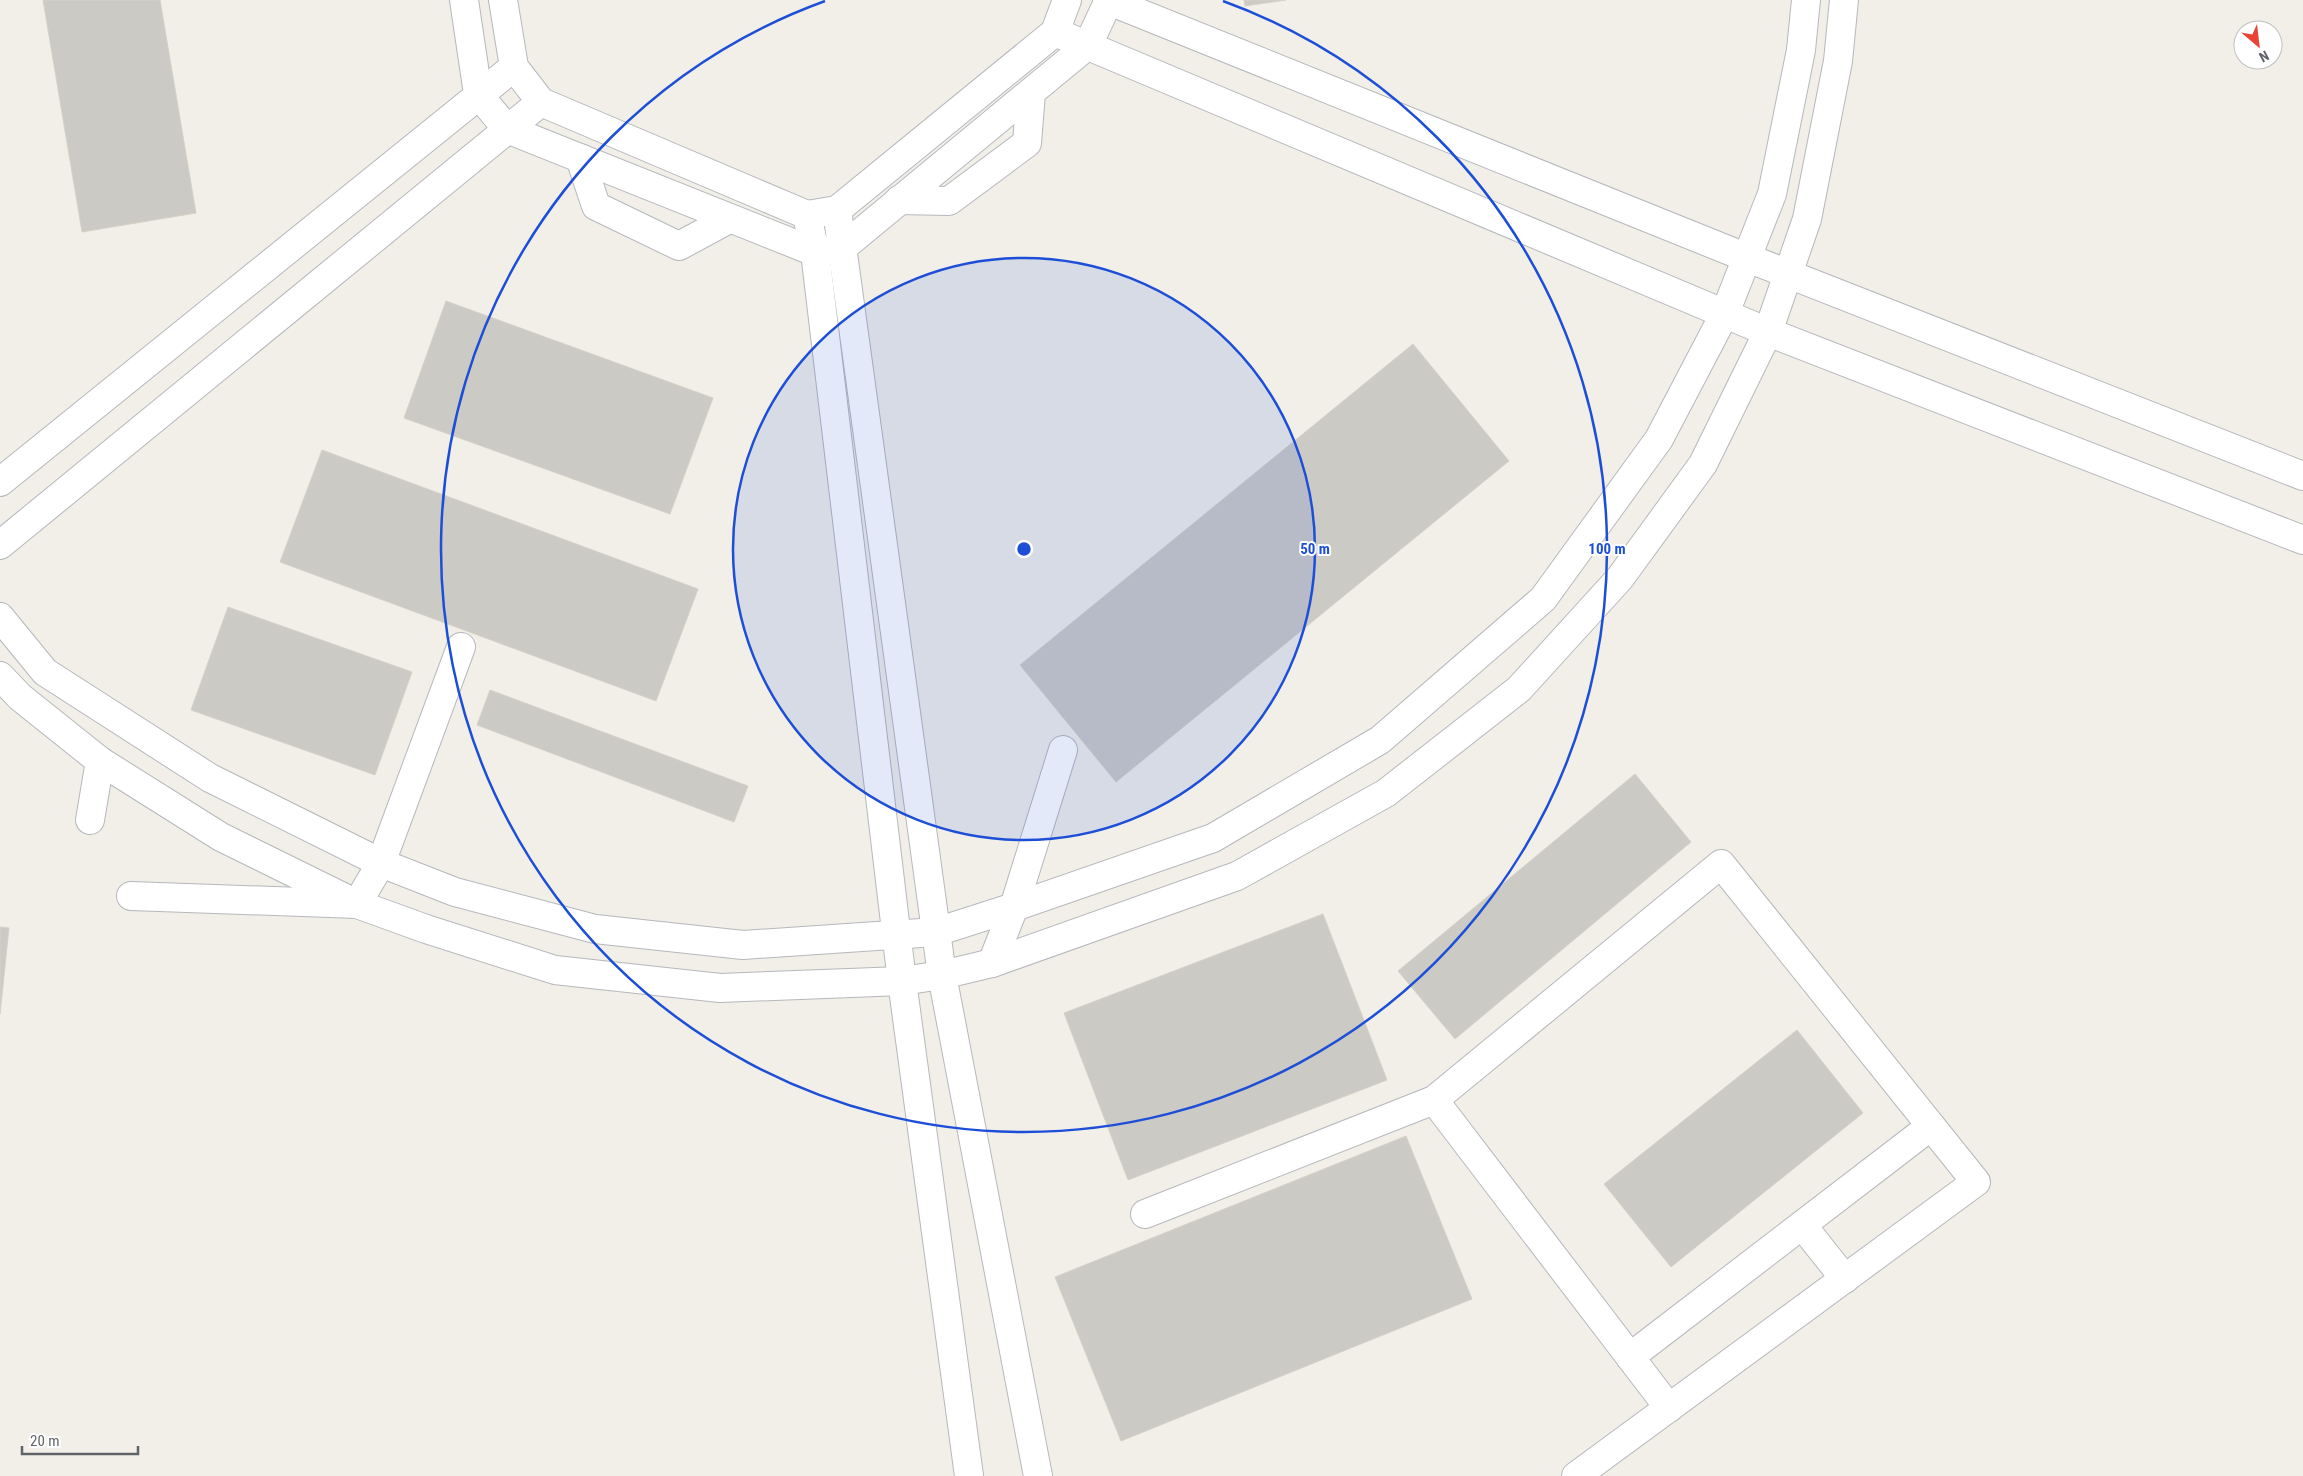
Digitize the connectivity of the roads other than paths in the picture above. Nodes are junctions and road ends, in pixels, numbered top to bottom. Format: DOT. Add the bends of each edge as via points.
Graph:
graph roads {
  1 [pos="503,0"];
  2 [pos="1067,0"];
  3 [pos="1108,0"];
  4 [pos="1806,0"];
  5 [pos="1844,0"];
  6 [pos="459,3"];
  7 [pos="1055,32"];
  8 [pos="1088,45"];
  9 [pos="514,67"];
  10 [pos="1031,93"];
  11 [pos="478,94"];
  12 [pos="542,102"];
  13 [pos="507,129"];
  14 [pos="580,158"];
  15 [pos="899,200"];
  16 [pos="837,210"];
  17 [pos="807,215"];
  18 [pos="729,219"];
  19 [pos="842,248"];
  20 [pos="815,252"];
  21 [pos="1746,256"];
  22 [pos="1788,273"];
  23 [pos="1725,313"];
  24 [pos="1768,332"];
  25 [pos="2303,476"];
  26 [pos="0,482"];
  27 [pos="2303,540"];
  28 [pos="0,545"];
  29 [pos="0,617"];
  30 [pos="461,647"];
  31 [pos="0,676"];
  32 [pos="1063,750"];
  33 [pos="100,762"];
  34 [pos="90,820"];
  35 [pos="380,863"];
  36 [pos="131,896"];
  37 [pos="357,904"];
  38 [pos="1014,907"];
  39 [pos="936,932"];
  40 [pos="897,936"];
  41 [pos="992,963"];
  42 [pos="942,975"];
  43 [pos="902,981"];
  44 [pos="1434,1100"];
  45 [pos="1931,1126"];
  46 [pos="1145,1214"];
  47 [pos="1802,1225"];
  48 [pos="1845,1279"];
  49 [pos="1630,1357"];
  50 [pos="1670,1408"];
  51 [pos="969,1476"];
  52 [pos="1038,1476"];
  53 [pos="1576,1476"];
  1 -- 9 [label="lane"];
  2 -- 7 [label="lane"];
  3 -- 8 [label="lane"];
  3 -- 21 [label="lane"];
  4 -- 21 [label="lane" via="1801,50 1772,194"];
  5 -- 22 [label="lane" via="1838,61 1806,219"];
  6 -- 11 [label="lane"];
  7 -- 8 [label="lane"];
  7 -- 16 [label="lane"];
  8 -- 10 [label="lane"];
  8 -- 23 [label="lane"];
  9 -- 11 [label="lane"];
  9 -- 12 [label="lane"];
  10 -- 15 [label="lane"];
  10 -- 15 [label="lane" via="1027,143 949,201"];
  11 -- 13 [label="lane"];
  11 -- 26 [label="lane"];
  12 -- 13 [label="lane"];
  12 -- 17 [label="lane"];
  13 -- 14 [label="lane"];
  13 -- 28 [label="lane"];
  14 -- 18 [label="lane"];
  14 -- 18 [label="lane" via="596,206 679,246"];
  15 -- 19 [label="lane"];
  16 -- 17 [label="lane"];
  16 -- 19 [label="lane"];
  17 -- 20 [label="lane"];
  18 -- 20 [label="lane"];
  19 -- 20 [label="lane"];
  19 -- 39 [label="lane"];
  20 -- 40 [label="lane"];
  21 -- 22 [label="lane"];
  21 -- 23 [label="lane"];
  22 -- 24 [label="lane"];
  22 -- 25 [label="lane"];
  23 -- 24 [label="lane"];
  23 -- 38 [label="lane" via="1659,439 1544,599 1380,740 1213,838"];
  24 -- 27 [label="lane"];
  24 -- 41 [label="lane" via="1703,464 1620,578 1519,689 1386,793 1237,876"];
  29 -- 35 [label="lane" via="45,672 54,678 210,778"];
  30 -- 35 [label="lane"];
  31 -- 33 [label="lane" via="20,697"];
  32 -- 38 [label="lane"];
  33 -- 34 [label="lane"];
  33 -- 37 [label="lane" via="221,837"];
  35 -- 37 [label="lane"];
  35 -- 40 [label="lane" via="455,892 595,929 744,945"];
  36 -- 37 [label="lane"];
  37 -- 43 [label="lane" via="555,970 720,988"];
  38 -- 39 [label="lane"];
  38 -- 41 [label="lane"];
  39 -- 40 [label="lane"];
  39 -- 42 [label="lane"];
  40 -- 43 [label="lane"];
  41 -- 42 [label="lane"];
  42 -- 43 [label="lane"];
  42 -- 52 [label="lane"];
  43 -- 51 [label="lane"];
  44 -- 45 [label="lane" via="1721,864"];
  44 -- 46 [label="lane"];
  44 -- 49 [label="lane"];
  45 -- 47 [label="lane"];
  45 -- 48 [label="lane" via="1976,1182"];
  47 -- 48 [label="lane"];
  47 -- 49 [label="lane"];
  48 -- 50 [label="lane"];
  49 -- 50 [label="lane"];
  50 -- 53 [label="lane"];
}
